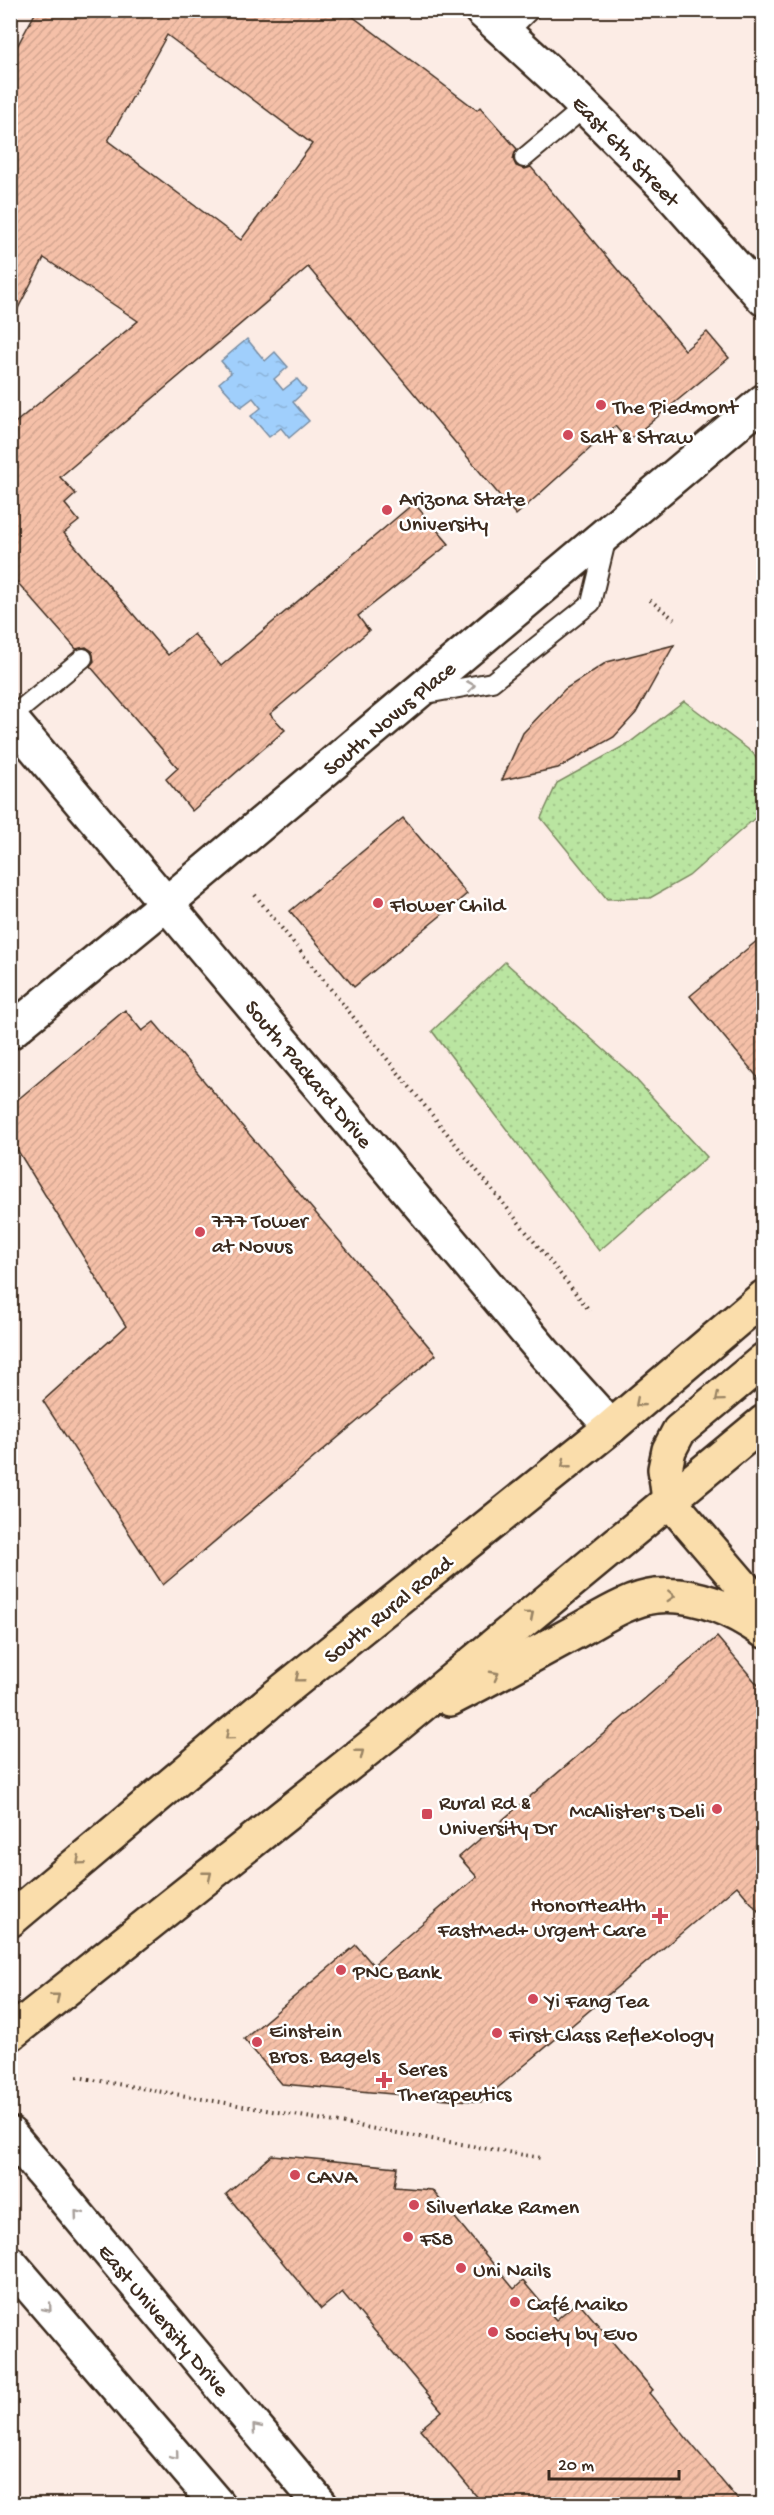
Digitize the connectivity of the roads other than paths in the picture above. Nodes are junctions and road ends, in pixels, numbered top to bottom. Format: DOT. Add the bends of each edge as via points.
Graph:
graph roads {
  1 [pos="481,10"];
  2 [pos="530,10"];
  3 [pos="506,34"];
  4 [pos="585,107"];
  5 [pos="524,158"];
  6 [pos="764,299"];
  7 [pos="764,401"];
  8 [pos="83,658"];
  9 [pos="10,718"];
  10 [pos="167,903"];
  11 [pos="10,1032"];
  12 [pos="764,1297"];
  13 [pos="764,1360"];
  14 [pos="764,1422"];
  15 [pos="611,1427"];
  16 [pos="669,1500"];
  17 [pos="764,1611"];
  18 [pos="764,1631"];
  19 [pos="388,1732"];
  20 [pos="10,1920"];
  21 [pos="10,2034"];
  22 [pos="10,2134"];
  23 [pos="10,2263"];
  24 [pos="217,2505"];
  25 [pos="320,2505"];
  1 -- 3 [label="street, East 6th Street"];
  2 -- 3 [label="lane"];
  3 -- 4 [label="street, East 6th Street"];
  4 -- 5 [label="lane"];
  4 -- 6 [label="street, East 6th Street" via="662,183"];
  7 -- 10 [label="street, South Novus Place"];
  8 -- 9 [label="lane"];
  9 -- 10 [label="street, South Packard Drive"];
  10 -- 11 [label="street, South Novus Place"];
  10 -- 15 [label="street, South Packard Drive"];
  12 -- 15 [label="main road, South Rural Road, one-way"];
  13 -- 16 [label="main road, one-way" via="679,1431 665,1469"];
  14 -- 16 [label="main road"];
  15 -- 20 [label="main road, South Rural Road, one-way" via="274,1698"];
  16 -- 17 [label="main road"];
  19 -- 16 [label="main road, one-way"];
  19 -- 18 [label="main road, one-way" via="622,1607 654,1596 705,1600"];
  21 -- 19 [label="main road, one-way"];
  25 -- 22 [label="street, East University Drive, one-way"];
  23 -- 24 [label="street, one-way"];
}
